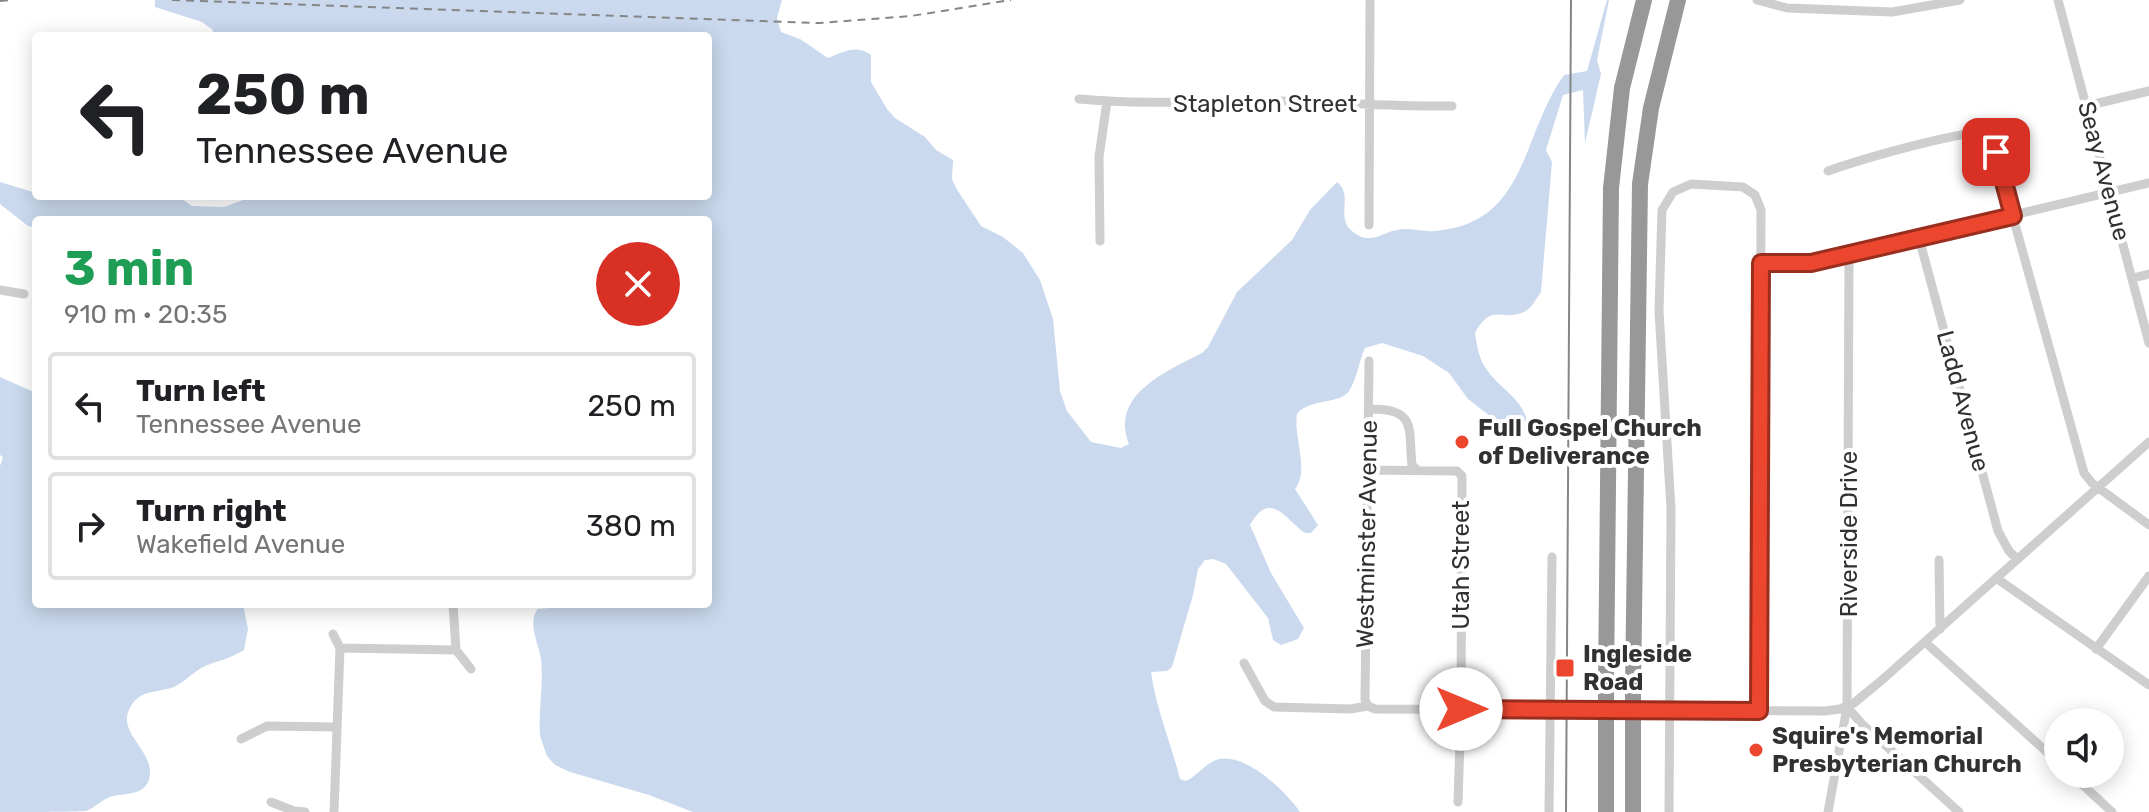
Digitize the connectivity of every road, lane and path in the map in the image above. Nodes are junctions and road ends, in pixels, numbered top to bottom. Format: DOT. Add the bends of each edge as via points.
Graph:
graph roads {
  1 [pos="1370,0"];
  2 [pos="1644,0"];
  3 [pos="1678,0"];
  4 [pos="1757,0"];
  5 [pos="1960,0"];
  6 [pos="2058,0"];
  7 [pos="2149,91"];
  8 [pos="1079,99"];
  9 [pos="1107,101"];
  10 [pos="1369,104"];
  11 [pos="1452,106"];
  12 [pos="2086,106"];
  13 [pos="1828,171"];
  14 [pos="2149,183"];
  15 [pos="2109,191"];
  16 [pos="2013,216"];
  17 [pos="1369,225"];
  18 [pos="1919,238"];
  19 [pos="1100,241"];
  20 [pos="1849,255"];
  21 [pos="1761,263"];
  22 [pos="2149,274"];
  23 [pos="2133,278"];
  24 [pos="0,290"];
  25 [pos="24,294"];
  26 [pos="2149,343"];
  27 [pos="1369,361"];
  28 [pos="1369,409"];
  29 [pos="2149,442"];
  30 [pos="1368,470"];
  31 [pos="1418,471"];
  32 [pos="2099,486"];
  33 [pos="2149,525"];
  34 [pos="1552,557"];
  35 [pos="2017,559"];
  36 [pos="1939,560"];
  37 [pos="2149,576"];
  38 [pos="1996,578"];
  39 [pos="453,608"];
  40 [pos="1940,629"];
  41 [pos="333,634"];
  42 [pos="1925,642"];
  43 [pos="340,648"];
  44 [pos="2096,649"];
  45 [pos="456,650"];
  46 [pos="1244,663"];
  47 [pos="471,669"];
  48 [pos="2149,685"];
  49 [pos="1368,706"];
  50 [pos="1847,707"];
  51 [pos="1461,709"];
  52 [pos="1552,709"];
  53 [pos="1669,711"];
  54 [pos="1759,711"];
  55 [pos="336,727"];
  56 [pos="241,739"];
  57 [pos="2044,749"];
  58 [pos="2086,788"];
  59 [pos="271,802"];
  60 [pos="1458,802"];
  61 [pos="305,812"];
  62 [pos="334,812"];
  63 [pos="1549,812"];
  64 [pos="1606,812"];
  65 [pos="1633,812"];
  66 [pos="1669,812"];
  67 [pos="1828,812"];
  68 [pos="1959,812"];
  69 [pos="2112,812"];
  1 -- 10 [label="street"];
  2 -- 64 [label="highway, bridge" via="1622,88 1611,188"];
  3 -- 65 [label="highway, bridge" via="1651,108 1640,184"];
  4 -- 5 [label="street" via="1787,8 1859,11 1915,10"];
  6 -- 12 [label="street, Seay Avenue"];
  7 -- 12 [label="street"];
  8 -- 9 [label="street, Stapleton Street"];
  9 -- 10 [label="street, Stapleton Street"];
  9 -- 19 [label="street" via="1099,157"];
  10 -- 11 [label="street, Stapleton Street"];
  10 -- 17 [label="street"];
  12 -- 15 [label="street, Seay Avenue"];
  13 -- 16 [label="street" via="1983,131 1992,138"];
  14 -- 15 [label="street"];
  15 -- 16 [label="street"];
  15 -- 23 [label="street, Seay Avenue"];
  16 -- 18 [label="street"];
  16 -- 32 [label="street" via="2079,459 2087,477"];
  18 -- 20 [label="street"];
  18 -- 35 [label="street, Ladd Avenue" via="1998,531"];
  20 -- 21 [label="street" via="1801,264"];
  20 -- 50 [label="street, Riverside Drive"];
  21 -- 53 [label="street" via="1761,210 1755,195 1743,187 1691,184 1673,192 1664,204 1659,311 1671,509"];
  21 -- 54 [label="street"];
  22 -- 23 [label="street"];
  23 -- 26 [label="street, Seay Avenue"];
  24 -- 25 [label="street"];
  27 -- 28 [label="street, Westminster Avenue"];
  28 -- 30 [label="street, Westminster Avenue"];
  28 -- 31 [label="street" via="1394,412 1407,421 1412,465"];
  29 -- 32 [label="street"];
  30 -- 31 [label="street"];
  30 -- 49 [label="street, Westminster Avenue"];
  31 -- 51 [label="street, Utah Street" via="1460,473"];
  32 -- 33 [label="street"];
  32 -- 35 [label="street"];
  34 -- 52 [label="street"];
  35 -- 38 [label="street"];
  36 -- 40 [label="street"];
  37 -- 44 [label="street"];
  38 -- 40 [label="street"];
  38 -- 44 [label="street"];
  39 -- 45 [label="street"];
  40 -- 42 [label="street"];
  41 -- 43 [label="street"];
  42 -- 50 [label="street"];
  42 -- 57 [label="street"];
  43 -- 45 [label="street"];
  43 -- 55 [label="street"];
  44 -- 48 [label="street"];
  45 -- 47 [label="street"];
  46 -- 49 [label="street" via="1265,701 1274,707"];
  49 -- 51 [label="street"];
  50 -- 54 [label="street"];
  50 -- 67 [label="street, Riverside Drive"];
  50 -- 68 [label="street"];
  51 -- 52 [label="street"];
  51 -- 60 [label="street, Utah Street"];
  52 -- 53 [label="street"];
  52 -- 63 [label="street"];
  53 -- 54 [label="street"];
  53 -- 66 [label="street"];
  55 -- 56 [label="street" via="267,726"];
  55 -- 62 [label="street"];
  58 -- 69 [label="street"];
  59 -- 61 [label="street"];
}
